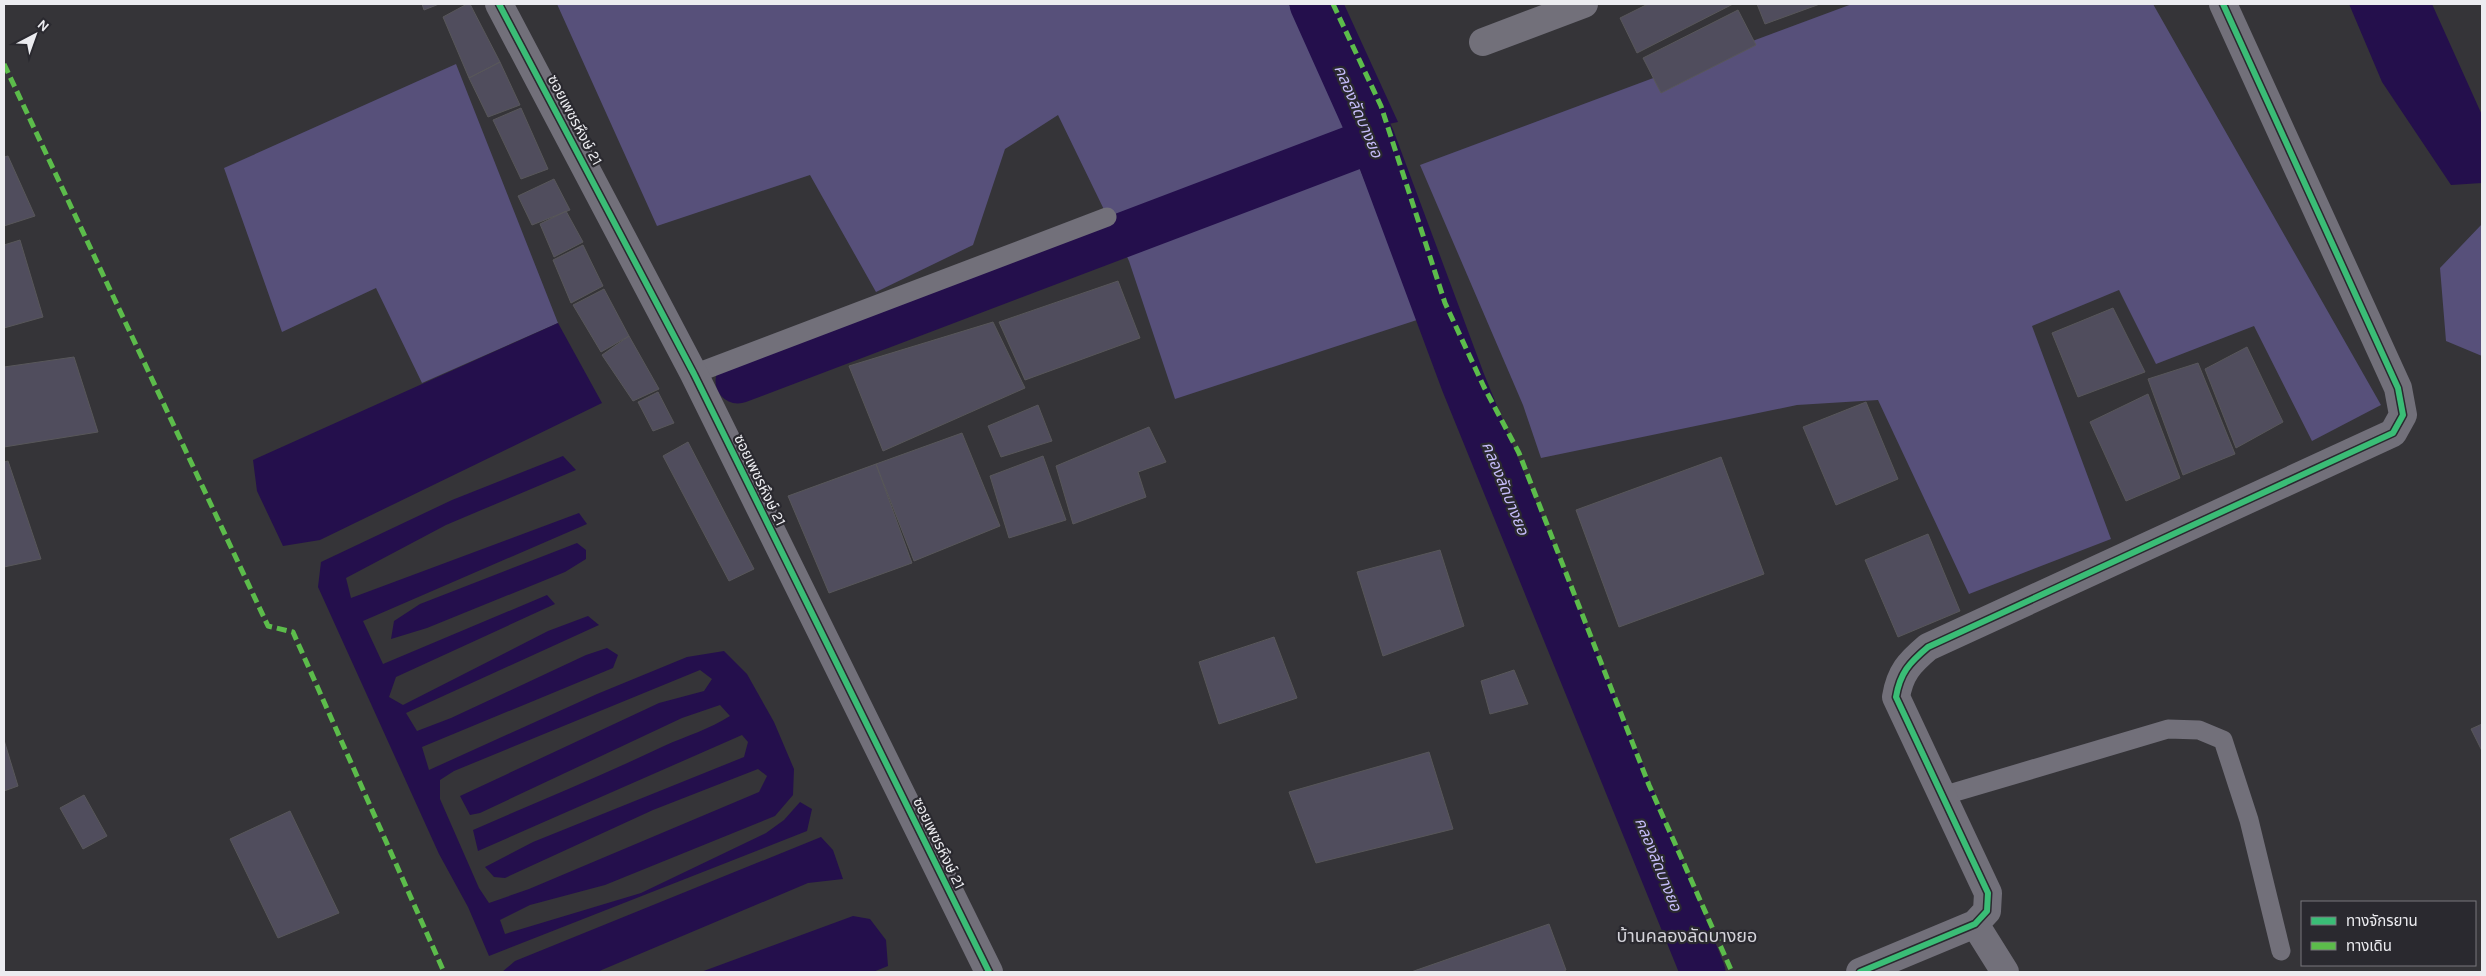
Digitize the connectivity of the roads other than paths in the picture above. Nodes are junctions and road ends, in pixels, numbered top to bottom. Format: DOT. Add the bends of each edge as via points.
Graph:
graph roads {
  1 [pos="500,4"];
  2 [pos="1584,4"];
  3 [pos="2223,4"];
  4 [pos="1483,42"];
  5 [pos="1107,217"];
  6 [pos="694,374"];
  7 [pos="1942,796"];
  8 [pos="1976,924"];
  9 [pos="2281,951"];
  10 [pos="989,972"];
  11 [pos="1860,972"];
  12 [pos="2005,972"];
  1 -- 6 [label="street, ซอยเพชรหึงษ์ 21"];
  2 -- 4 [label="street"];
  3 -- 7 [label="street" via="2398,388 2403,415 2393,433 1928,647 1912,661 1899,680 1896,697"];
  5 -- 6 [label="lane"];
  6 -- 10 [label="street, ซอยเพชรหึงษ์ 21"];
  7 -- 8 [label="street" via="1988,893 1987,911"];
  7 -- 9 [label="lane" via="2168,729 2199,730 2223,740 2249,820"];
  8 -- 11 [label="street"];
  8 -- 12 [label="street"];
}
